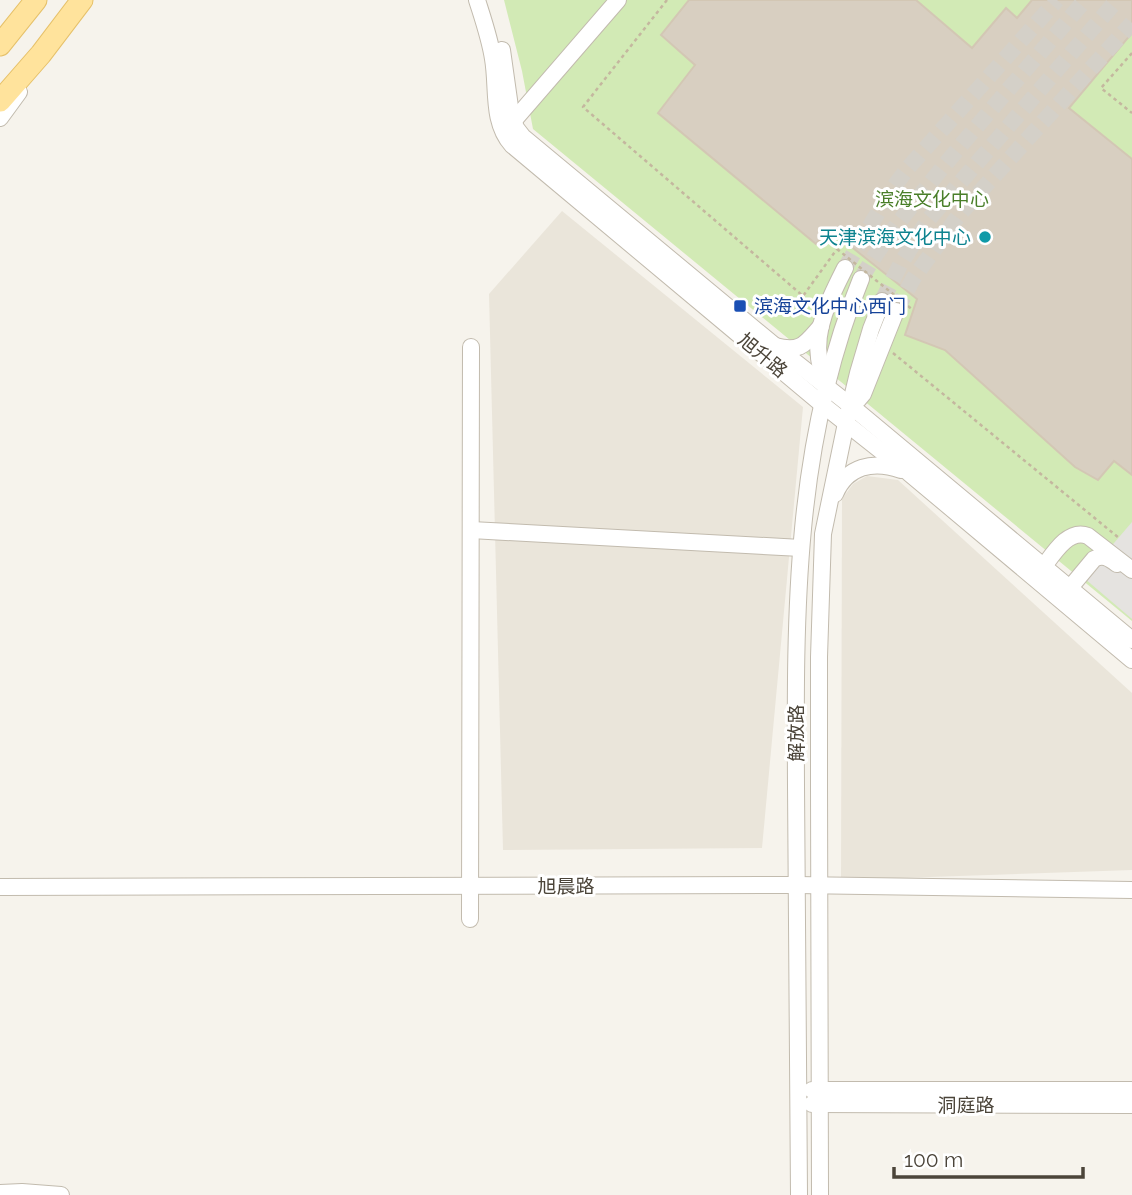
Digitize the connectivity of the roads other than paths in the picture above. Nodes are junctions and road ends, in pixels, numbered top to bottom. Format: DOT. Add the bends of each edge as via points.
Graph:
graph roads {
  1 [pos="36,0"];
  2 [pos="82,0"];
  3 [pos="477,0"];
  4 [pos="488,0"];
  5 [pos="618,0"];
  6 [pos="0,45"];
  7 [pos="41,54"];
  8 [pos="0,101"];
  9 [pos="0,118"];
  10 [pos="508,127"];
  11 [pos="845,268"];
  12 [pos="861,279"];
  13 [pos="882,301"];
  14 [pos="896,311"];
  15 [pos="821,326"];
  16 [pos="775,346"];
  17 [pos="471,347"];
  18 [pos="825,396"];
  19 [pos="849,415"];
  20 [pos="909,474"];
  21 [pos="829,509"];
  22 [pos="471,530"];
  23 [pos="800,548"];
  24 [pos="1039,572"];
  25 [pos="1132,572"];
  26 [pos="1065,593"];
  27 [pos="1132,640"];
  28 [pos="1132,660"];
  29 [pos="472,886"];
  30 [pos="796,886"];
  31 [pos="820,886"];
  32 [pos="0,887"];
  33 [pos="1132,890"];
  34 [pos="470,919"];
  35 [pos="1132,1090"];
  36 [pos="799,1097"];
  37 [pos="821,1097"];
  38 [pos="1132,1105"];
  39 [pos="0,1192"];
  40 [pos="61,1195"];
  41 [pos="799,1195"];
  42 [pos="820,1195"];
  1 -- 6 [label="main road"];
  2 -- 7 [label="main road"];
  3 -- 10 [label="street" via="494,60 499,119"];
  4 -- 10 [label="street" via="503,53"];
  5 -- 10 [label="street"];
  7 -- 8 [label="main road"];
  7 -- 9 [label="street"];
  10 -- 16 [label="street, 旭升路"];
  10 -- 18 [label="street, 旭升路" via="507,139 520,152"];
  11 -- 15 [label="street"];
  12 -- 18 [label="street, 解放路"];
  13 -- 19 [label="street, 解放路"];
  14 -- 19 [label="street" via="863,394"];
  15 -- 16 [label="street" via="796,349"];
  15 -- 18 [label="street" via="818,357"];
  16 -- 18 [label="street, 旭升路"];
  17 -- 22 [label="street"];
  18 -- 19 [label="street, 旭升路"];
  18 -- 23 [label="street, 解放路"];
  19 -- 20 [label="street, 旭升路"];
  19 -- 21 [label="street, 解放路"];
  19 -- 24 [label="street, 旭升路"];
  20 -- 21 [label="street" via="881,465 856,470 839,485"];
  20 -- 24 [label="street, 旭升路"];
  21 -- 31 [label="street, 解放路" via="821,597"];
  22 -- 23 [label="street"];
  22 -- 29 [label="street"];
  23 -- 30 [label="street, 解放路" via="795,644"];
  24 -- 25 [label="street" via="1070,536 1081,534"];
  24 -- 26 [label="street, 旭升路"];
  25 -- 26 [label="street" via="1099,556"];
  26 -- 27 [label="street, 旭升路"];
  26 -- 28 [label="street, 旭升路"];
  29 -- 30 [label="street, 旭晨路"];
  29 -- 32 [label="street, 旭晨路"];
  29 -- 34 [label="street"];
  30 -- 31 [label="street, 旭晨路"];
  30 -- 36 [label="street, 解放路"];
  31 -- 33 [label="street, 旭晨路"];
  31 -- 37 [label="street, 解放路"];
  35 -- 37 [label="street"];
  36 -- 37 [label="street, 洞庭路"];
  36 -- 41 [label="street, 解放路"];
  37 -- 38 [label="street, 洞庭路"];
  37 -- 42 [label="street, 解放路"];
  39 -- 40 [label="street"];
}
